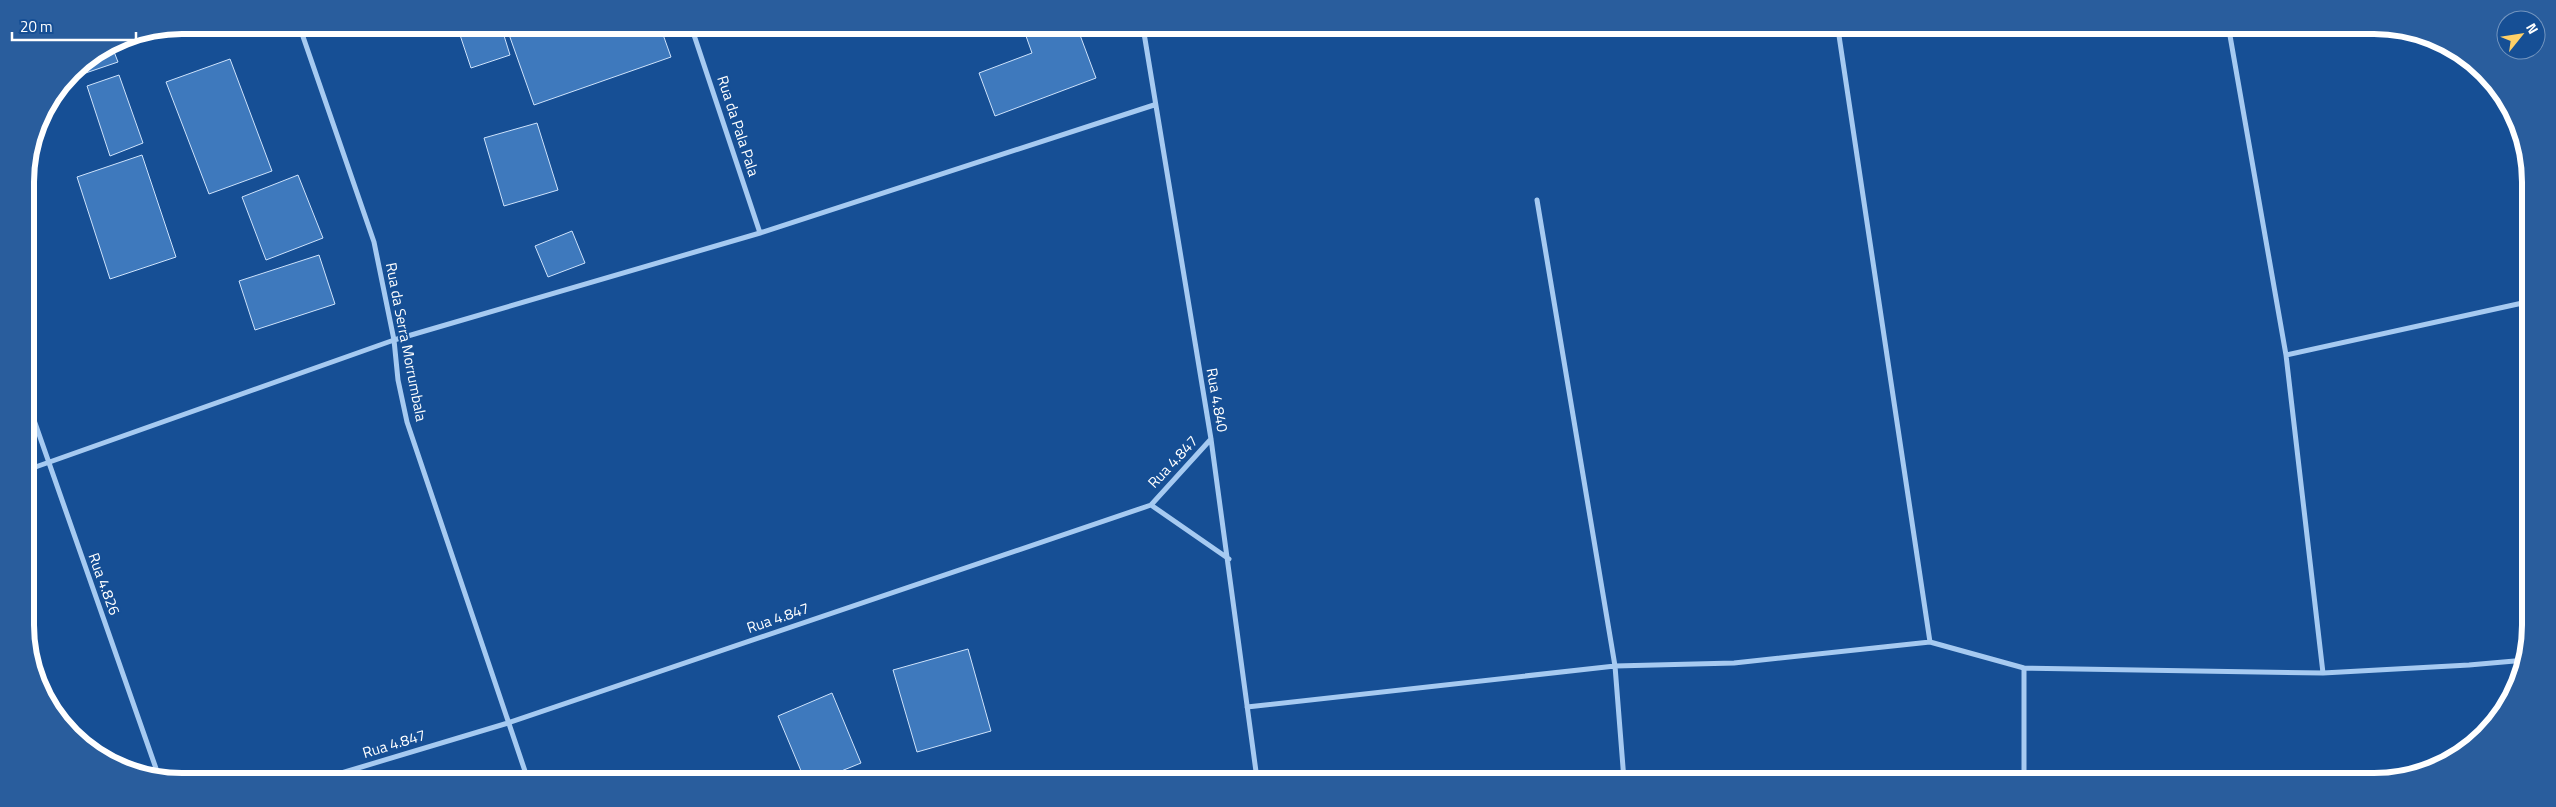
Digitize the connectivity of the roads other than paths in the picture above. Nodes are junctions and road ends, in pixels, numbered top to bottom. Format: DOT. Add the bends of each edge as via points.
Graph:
graph roads {
  1 [pos="302,34"];
  2 [pos="694,34"];
  3 [pos="1144,34"];
  4 [pos="1839,34"];
  5 [pos="2230,34"];
  6 [pos="1154,105"];
  7 [pos="1537,200"];
  8 [pos="760,233"];
  9 [pos="2522,303"];
  10 [pos="394,340"];
  11 [pos="2286,355"];
  12 [pos="34,421"];
  13 [pos="1211,439"];
  14 [pos="48,463"];
  15 [pos="34,468"];
  16 [pos="1150,505"];
  17 [pos="1229,559"];
  18 [pos="1930,642"];
  19 [pos="2518,661"];
  20 [pos="1615,666"];
  21 [pos="2024,668"];
  22 [pos="2323,673"];
  23 [pos="1247,707"];
  24 [pos="508,723"];
  25 [pos="157,771"];
  26 [pos="341,773"];
  27 [pos="525,773"];
  28 [pos="1256,773"];
  29 [pos="1623,773"];
  30 [pos="2024,773"];
  1 -- 10 [label="street, Rua da Serra Morrumbala" via="374,242"];
  2 -- 8 [label="street, Rua da Pala Pala"];
  3 -- 6 [label="street, Rua 4.840"];
  4 -- 18 [label="street"];
  5 -- 11 [label="street"];
  6 -- 8 [label="street"];
  6 -- 13 [label="street, Rua 4.840"];
  7 -- 20 [label="street"];
  8 -- 10 [label="street"];
  9 -- 11 [label="street"];
  10 -- 14 [label="street"];
  10 -- 24 [label="street, Rua da Serra Morrumbala" via="407,422"];
  11 -- 22 [label="street"];
  12 -- 14 [label="street, Rua 4.826"];
  13 -- 16 [label="street, Rua 4.847"];
  13 -- 17 [label="street, Rua 4.840"];
  14 -- 15 [label="street"];
  14 -- 25 [label="street, Rua 4.826"];
  16 -- 17 [label="street"];
  16 -- 24 [label="street, Rua 4.847"];
  17 -- 23 [label="street, Rua 4.840"];
  18 -- 20 [label="street" via="1734,663"];
  18 -- 21 [label="street"];
  19 -- 22 [label="street"];
  20 -- 23 [label="street"];
  20 -- 29 [label="street"];
  21 -- 22 [label="street"];
  21 -- 30 [label="street"];
  23 -- 28 [label="street, Rua 4.840"];
  24 -- 26 [label="street, Rua 4.847"];
  24 -- 27 [label="street, Rua da Serra Morrumbala"];
}
